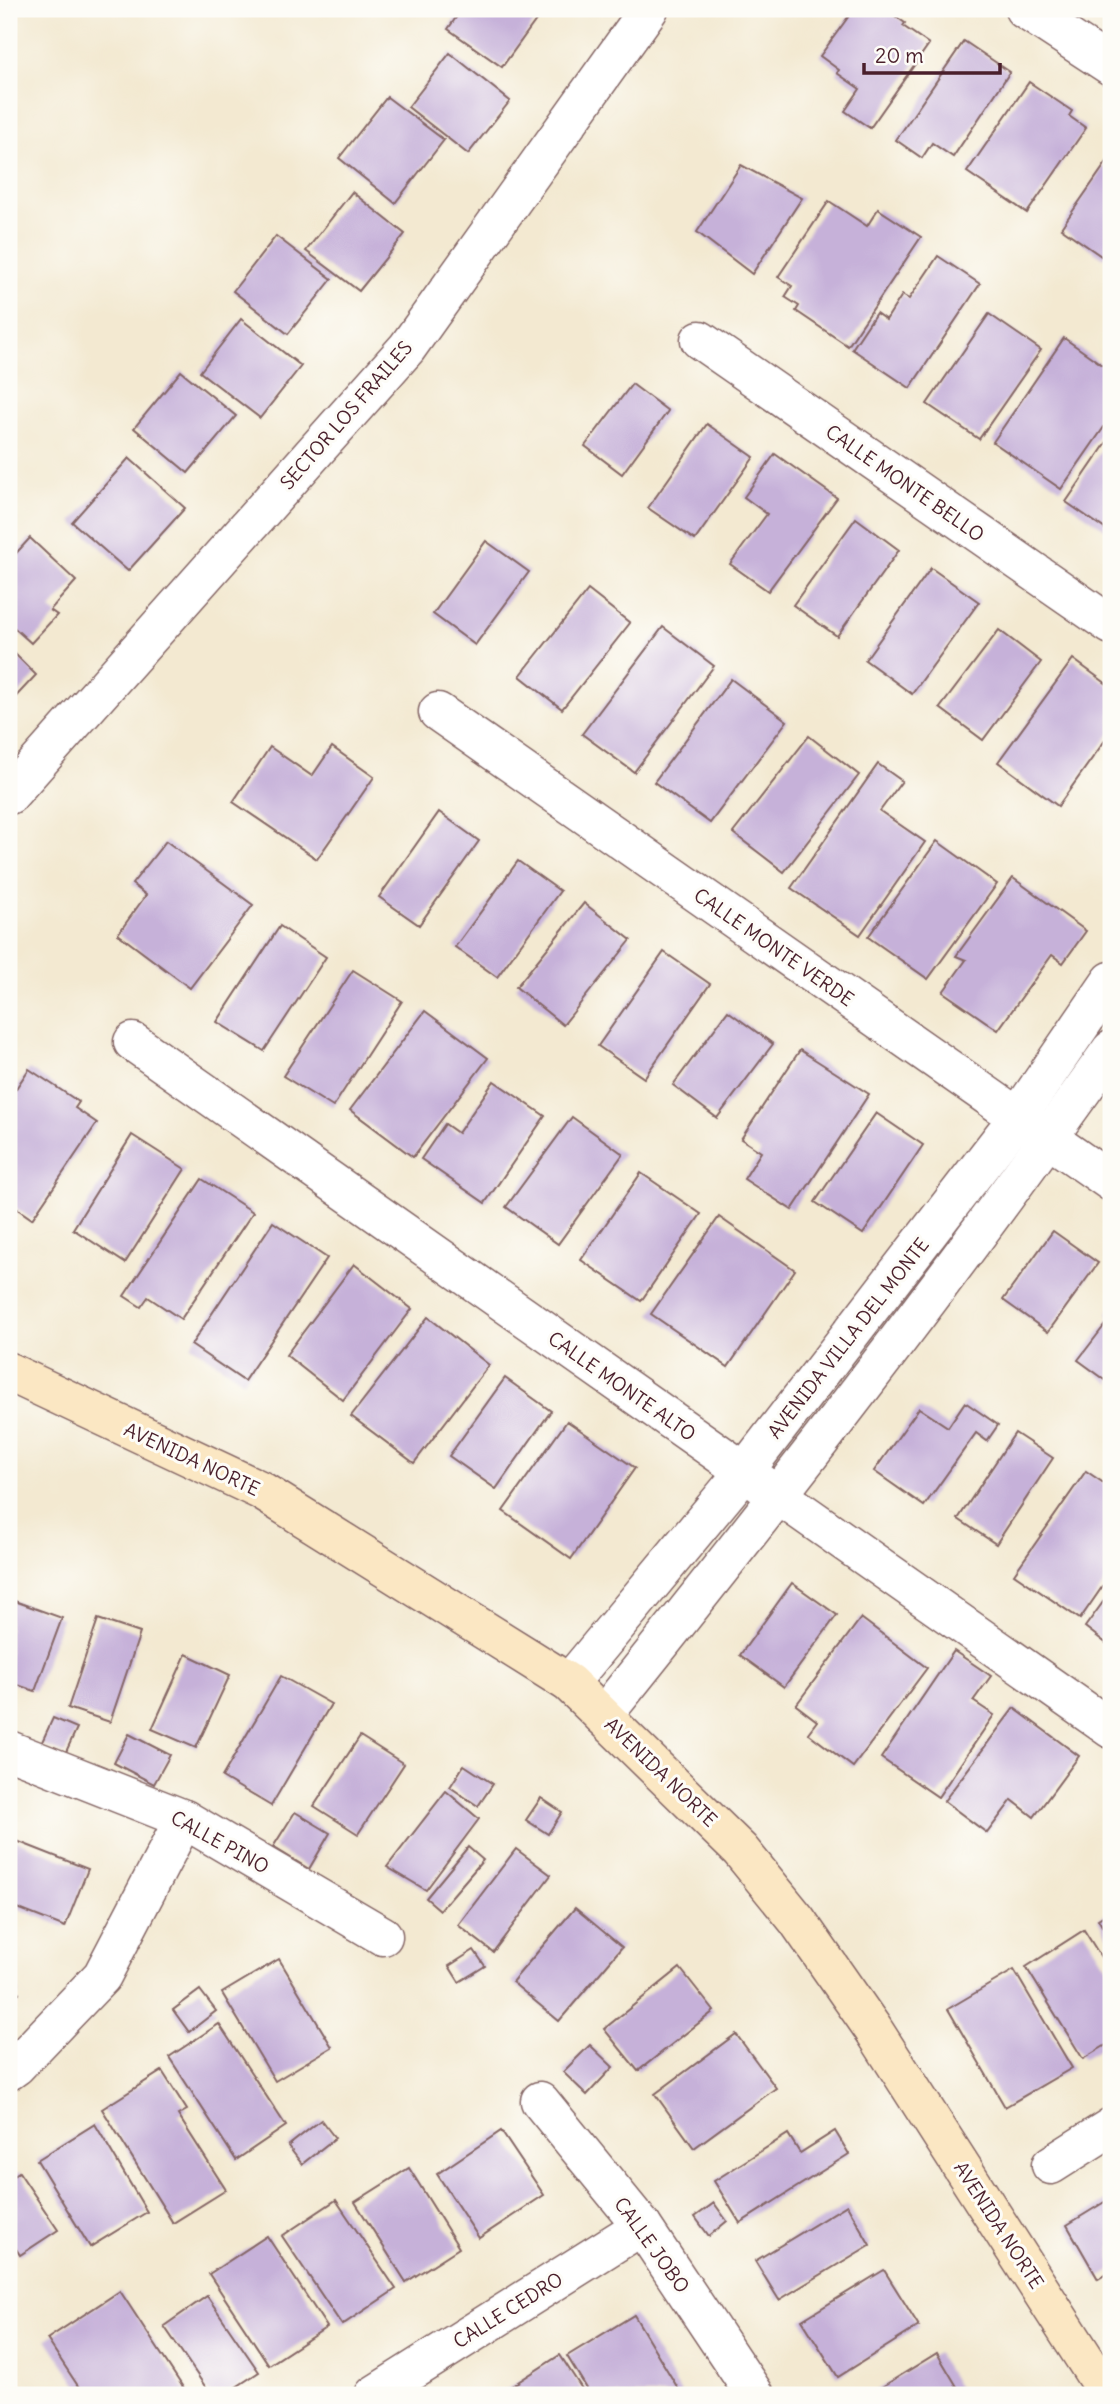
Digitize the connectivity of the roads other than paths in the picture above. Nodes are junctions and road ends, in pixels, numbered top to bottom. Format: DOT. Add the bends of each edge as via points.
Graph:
graph roads {
  1 [pos="649,9"];
  2 [pos="1024,9"];
  3 [pos="1111,66"];
  4 [pos="700,340"];
  5 [pos="1111,625"];
  6 [pos="438,712"];
  7 [pos="9,795"];
  8 [pos="1111,981"];
  9 [pos="133,1042"];
  10 [pos="1111,1050"];
  11 [pos="1017,1118"];
  12 [pos="1049,1139"];
  13 [pos="1111,1182"];
  14 [pos="9,1372"];
  15 [pos="744,1472"];
  16 [pos="779,1497"];
  17 [pos="569,1683"];
  18 [pos="603,1716"];
  19 [pos="1111,1729"];
  20 [pos="9,1750"];
  21 [pos="184,1819"];
  22 [pos="383,1936"];
  23 [pos="9,2071"];
  24 [pos="540,2101"];
  25 [pos="1111,2127"];
  26 [pos="1051,2165"];
  27 [pos="642,2226"];
  28 [pos="374,2395"];
  29 [pos="755,2395"];
  30 [pos="1108,2395"];
  1 -- 7 [label="street, SECTOR LOS FRAILES" via="407,348"];
  2 -- 3 [label="street"];
  4 -- 5 [label="street, CALLE MONTE BELLO"];
  6 -- 11 [label="street, CALLE MONTE VERDE"];
  8 -- 11 [label="street, AVENIDA VILLA DEL MONTE"];
  9 -- 15 [label="street, CALLE MONTE ALTO"];
  10 -- 12 [label="street, AVENIDA VILLA DEL MONTE"];
  11 -- 12 [label="street, CALLE MONTE VERDE"];
  11 -- 15 [label="street, AVENIDA VILLA DEL MONTE"];
  12 -- 13 [label="street, CALLE MONTE VERDE"];
  12 -- 16 [label="street, AVENIDA VILLA DEL MONTE"];
  14 -- 17 [label="street, AVENIDA NORTE" via="260,1490"];
  15 -- 16 [label="street, CALLE MONTE ALTO"];
  15 -- 17 [label="street, AVENIDA VILLA DEL MONTE"];
  16 -- 18 [label="street, AVENIDA VILLA DEL MONTE"];
  16 -- 19 [label="street, CALLE MONTE ALTO"];
  17 -- 18 [label="street, AVENIDA NORTE"];
  18 -- 30 [label="street, AVENIDA NORTE" via="740,1850 797,1920 873,2029"];
  20 -- 21 [label="street, CALLE PINO"];
  21 -- 22 [label="street, CALLE PINO"];
  21 -- 23 [label="street" via="102,1976"];
  24 -- 27 [label="street, CALLE JOBO"];
  25 -- 26 [label="street"];
  27 -- 28 [label="street, CALLE CEDRO"];
  27 -- 29 [label="street, CALLE JOBO"];
}
